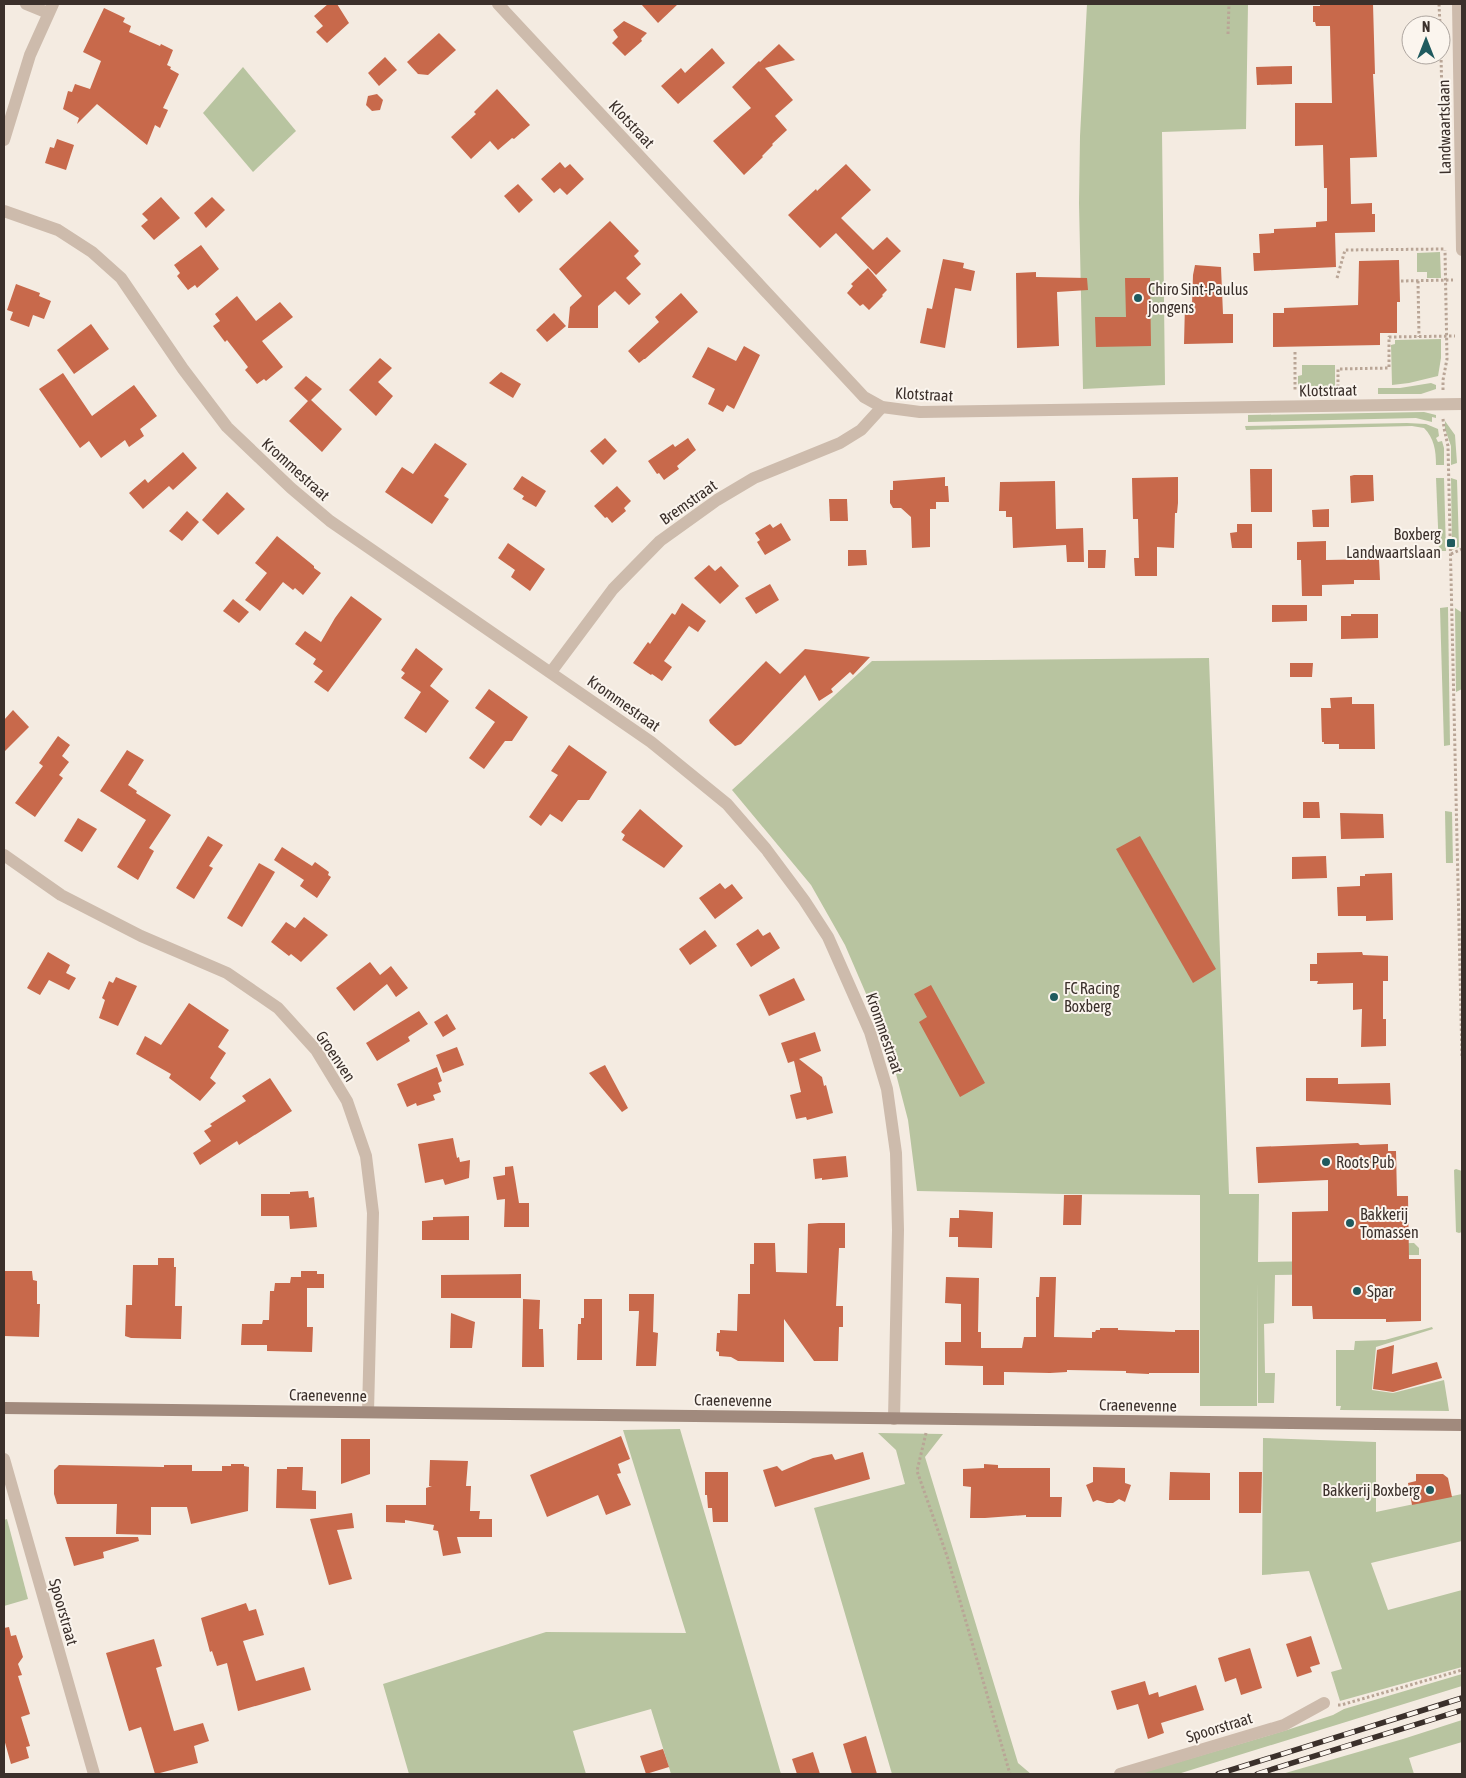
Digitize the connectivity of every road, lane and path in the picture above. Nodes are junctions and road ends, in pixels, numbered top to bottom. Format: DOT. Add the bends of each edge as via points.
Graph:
graph roads {
  1 [pos="26,4"];
  2 [pos="498,4"];
  3 [pos="1229,4"];
  4 [pos="1458,4"];
  5 [pos="51,9"];
  6 [pos="1228,34"];
  7 [pos="1441,65"];
  8 [pos="1461,126"];
  9 [pos="4,140"];
  10 [pos="1443,144"];
  11 [pos="4,212"];
  12 [pos="1444,240"];
  13 [pos="1439,249"];
  14 [pos="1462,250"];
  15 [pos="1337,278"];
  16 [pos="1445,280"];
  17 [pos="1454,280"];
  18 [pos="1401,281"];
  19 [pos="1418,281"];
  20 [pos="1446,336"];
  21 [pos="1455,336"];
  22 [pos="1419,337"];
  23 [pos="1295,352"];
  24 [pos="1338,385"];
  25 [pos="1295,386"];
  26 [pos="1443,404"];
  27 [pos="1462,404"];
  28 [pos="882,407"];
  29 [pos="1462,549"];
  30 [pos="1451,554"];
  31 [pos="551,672"];
  32 [pos="4,856"];
  33 [pos="1462,1010"];
  34 [pos="1462,1058"];
  35 [pos="4,1408"];
  36 [pos="368,1412"];
  37 [pos="894,1419"];
  38 [pos="1462,1425"];
  39 [pos="927,1430"];
  40 [pos="4,1459"];
  41 [pos="1462,1670"];
  42 [pos="1324,1703"];
  43 [pos="1342,1705"];
  44 [pos="94,1774"];
  45 [pos="1010,1774"];
  46 [pos="1120,1774"];
  1 -- 5 [label="street"];
  2 -- 28 [label="street, Klotstraat" via="864,396"];
  3 -- 6 [label="path"];
  4 -- 8 [label="street, Landwaartslaan"];
  5 -- 9 [label="street" via="30,56"];
  7 -- 10 [label="path"];
  8 -- 14 [label="street, Landwaartslaan"];
  11 -- 31 [label="street, Krommestraat" via="58,230 92,252 121,278 182,369 227,427 330,521"];
  12 -- 16 [label="path"];
  13 -- 15 [label="path" via="1346,250"];
  16 -- 17 [label="path"];
  16 -- 19 [label="path"];
  16 -- 20 [label="path"];
  18 -- 19 [label="path"];
  19 -- 22 [label="path"];
  20 -- 21 [label="path"];
  20 -- 22 [label="path"];
  20 -- 26 [label="path"];
  22 -- 24 [label="path" via="1389,337 1389,368 1338,369"];
  23 -- 25 [label="path"];
  26 -- 27 [label="street, Klotstraat"];
  26 -- 28 [label="street, Klotstraat" via="920,412"];
  26 -- 30 [label="path" via="1448,446"];
  28 -- 31 [label="street, Bremstraat" via="861,430 846,440 754,478 660,541 613,589"];
  29 -- 30 [label="path"];
  30 -- 33 [label="path"];
  31 -- 37 [label="street, Krommestraat" via="651,742 727,804 804,900 828,937 852,987 887,1089 896,1153 898,1230"];
  32 -- 36 [label="street, Groenven" via="61,895 226,974 278,1008 316,1050 347,1101 366,1156 373,1213"];
  33 -- 34 [label="path"];
  35 -- 36 [label="street, Craenevenne"];
  36 -- 37 [label="street, Craenevenne"];
  37 -- 38 [label="street, Craenevenne"];
  39 -- 45 [label="path" via="917,1471 947,1556"];
  40 -- 44 [label="street, Spoorstraat"];
  41 -- 43 [label="path"];
  42 -- 46 [label="street, Spoorstraat" via="1284,1725"];
}
